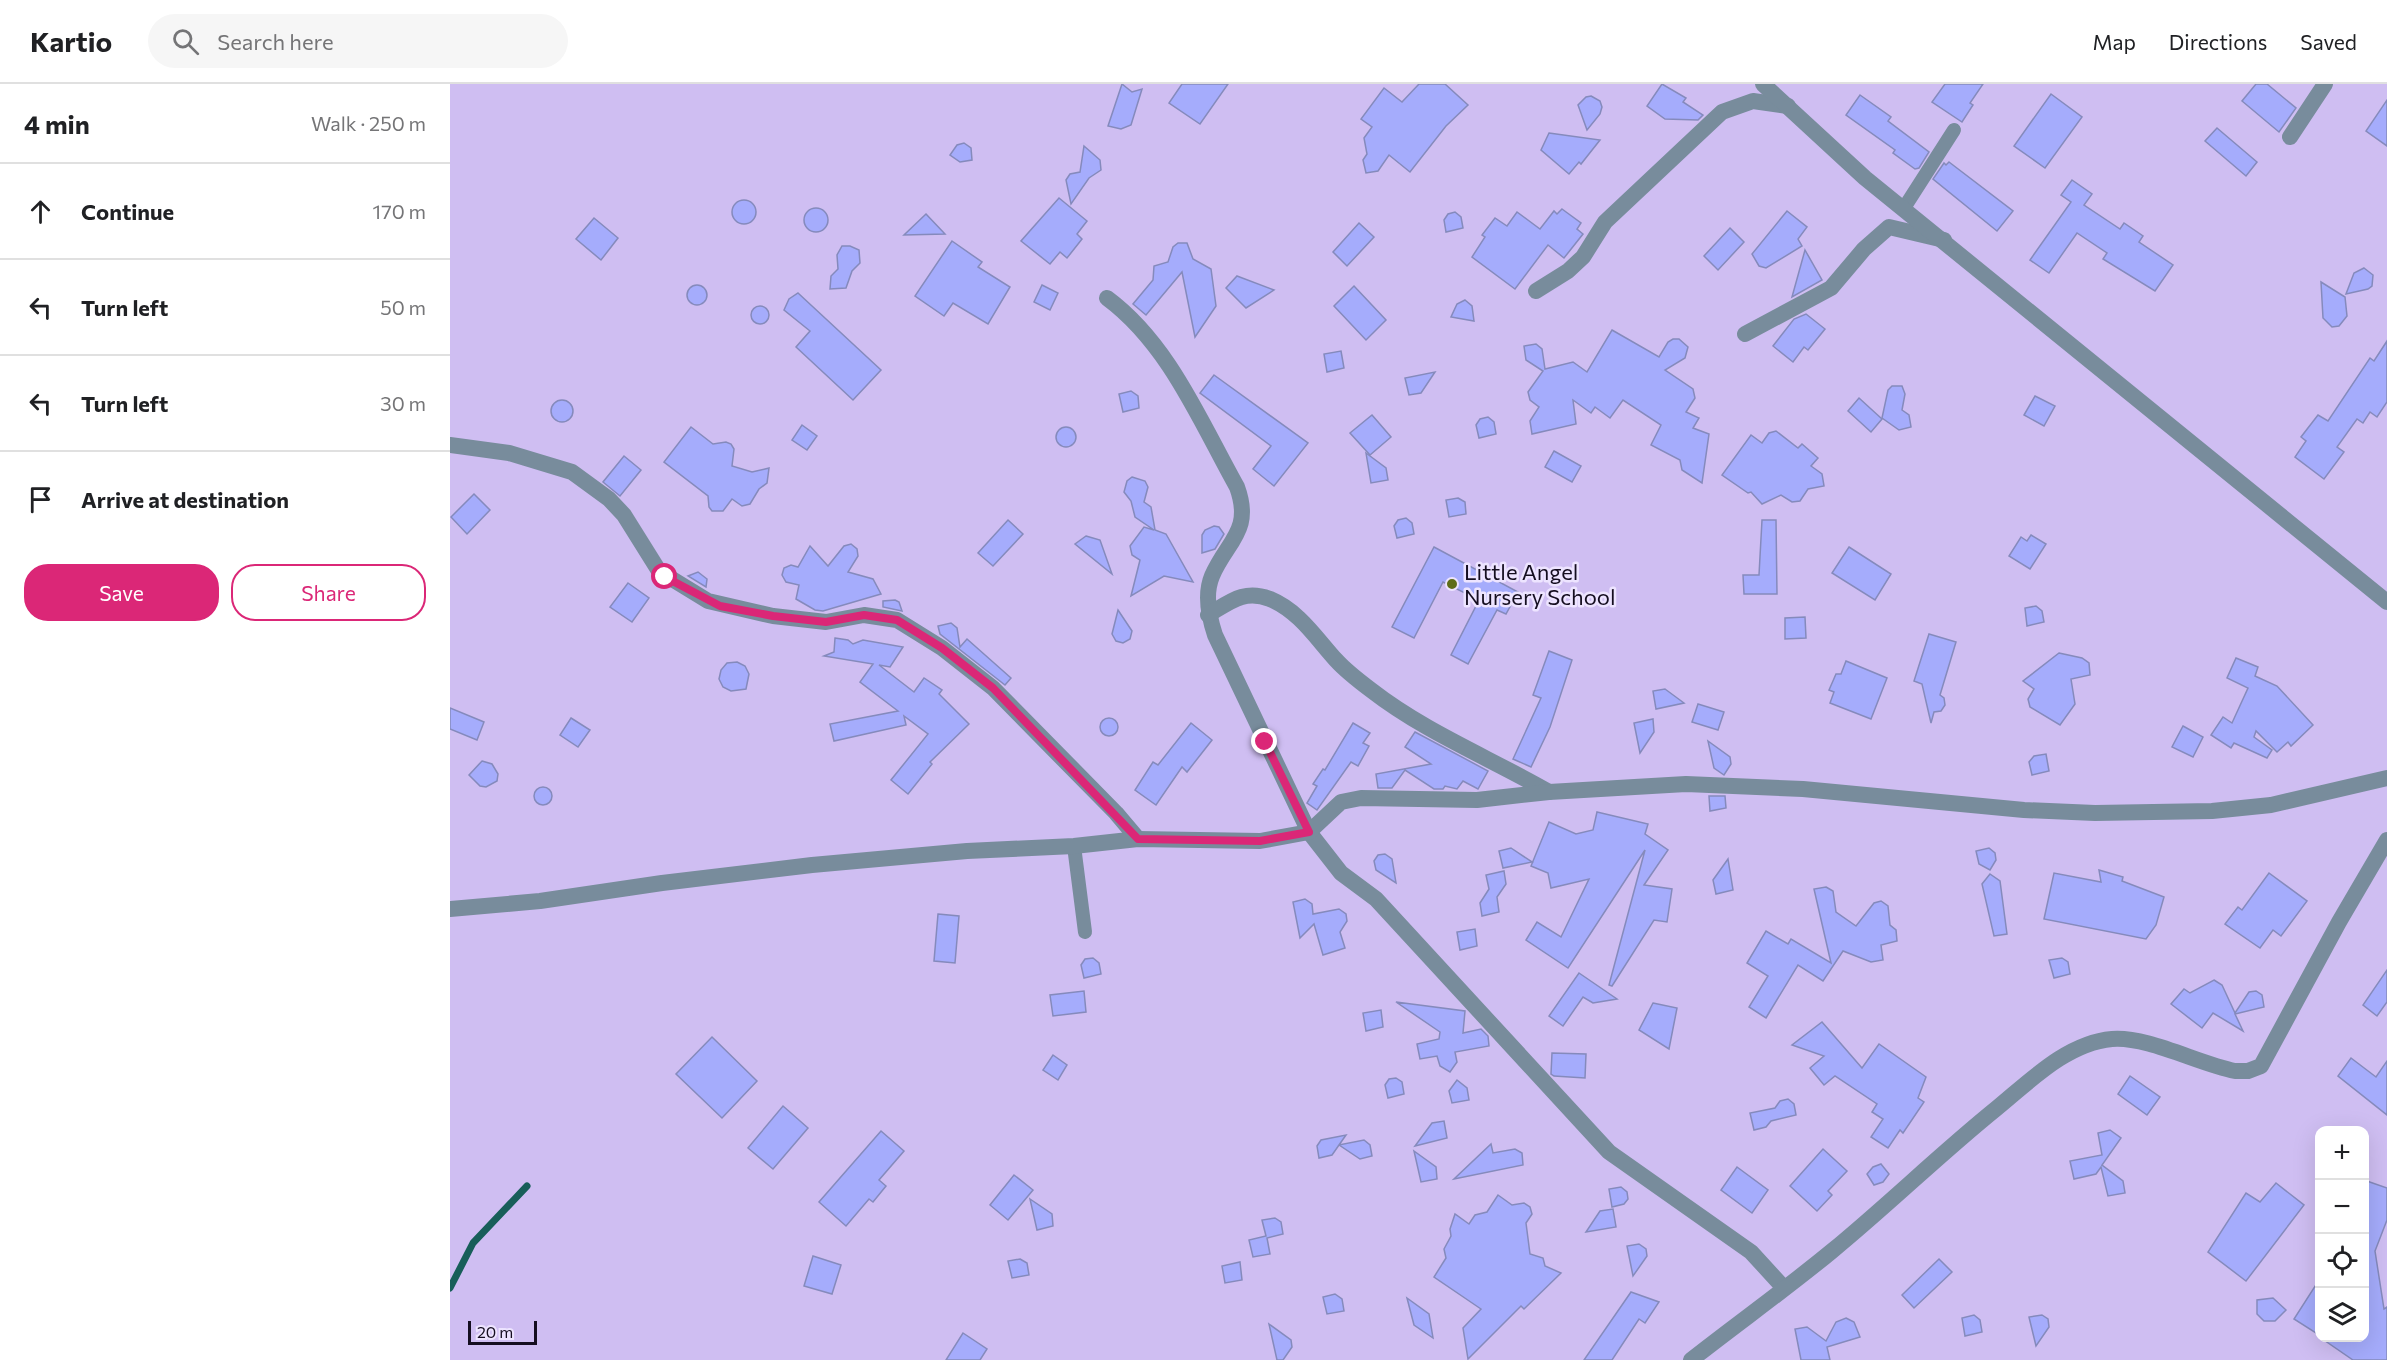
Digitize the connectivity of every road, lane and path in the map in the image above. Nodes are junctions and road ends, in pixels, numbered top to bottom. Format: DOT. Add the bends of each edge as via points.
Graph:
graph roads {
  1 [pos="1763,84"];
  2 [pos="2325,84"];
  3 [pos="1788,106"];
  4 [pos="1954,130"];
  5 [pos="2290,137"];
  6 [pos="1904,208"];
  7 [pos="1945,240"];
  8 [pos="1536,291"];
  9 [pos="1107,298"];
  10 [pos="1745,334"];
  11 [pos="450,445"];
  12 [pos="2387,602"];
  13 [pos="1208,615"];
  14 [pos="2387,778"];
  15 [pos="1549,792"];
  16 [pos="1309,832"];
  17 [pos="1138,839"];
  18 [pos="2387,840"];
  19 [pos="1074,846"];
  20 [pos="450,909"];
  21 [pos="1085,932"];
  22 [pos="1784,1288"];
  23 [pos="1692,1360"];
  1 -- 3 [label="street"];
  2 -- 5 [label="street"];
  3 -- 6 [label="street" via="1865,178"];
  3 -- 8 [label="street" via="1753,101 1722,112 1605,222 1583,257"];
  4 -- 6 [label="lane"];
  6 -- 7 [label="street"];
  7 -- 10 [label="street" via="1889,227 1831,288"];
  7 -- 12 [label="street"];
  9 -- 13 [label="street" via="1139,324 1164,357 1242,502 1242,519 1234,540 1211,577"];
  11 -- 17 [label="street" via="509,453 572,471 624,515 658,571 708,602 826,622 864,615 897,620 942,648 993,688"];
  13 -- 15 [label="street" via="1250,594 1280,604 1372,691 1435,733"];
  13 -- 16 [label="street"];
  14 -- 15 [label="street" via="2271,806 2118,813 2024,810 1803,789 1686,784"];
  15 -- 16 [label="street" via="1477,800 1361,798 1341,802"];
  16 -- 17 [label="street" via="1260,841"];
  16 -- 22 [label="street" via="1341,873 1376,899 1609,1152 1750,1252"];
  17 -- 19 [label="street"];
  18 -- 22 [label="street" via="2261,1066 2235,1071 2114,1038 2070,1052 2046,1067 1949,1147"];
  19 -- 20 [label="street" via="812,865"];
  19 -- 21 [label="lane"];
  22 -- 23 [label="street"];
}
